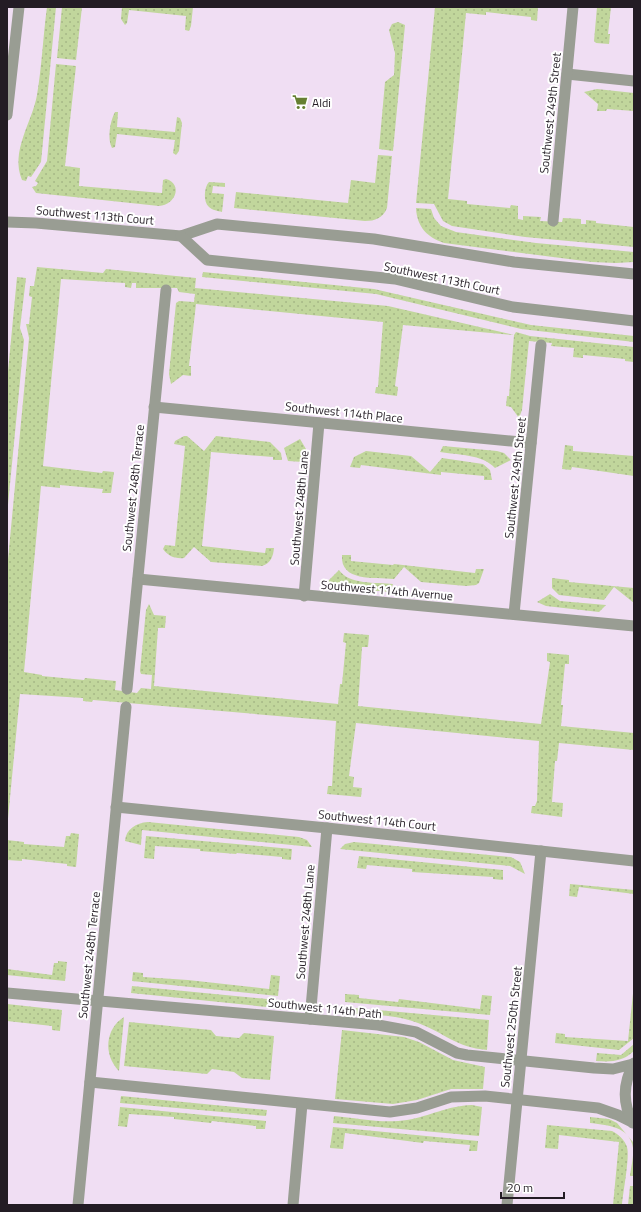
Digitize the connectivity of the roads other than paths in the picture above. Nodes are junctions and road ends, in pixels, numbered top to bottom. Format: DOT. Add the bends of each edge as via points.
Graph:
graph roads {
  1 [pos="19,7"];
  2 [pos="573,7"];
  3 [pos="567,74"];
  4 [pos="634,81"];
  5 [pos="7,115"];
  6 [pos="553,221"];
  7 [pos="7,222"];
  8 [pos="181,236"];
  9 [pos="634,274"];
  10 [pos="166,290"];
  11 [pos="634,321"];
  12 [pos="541,345"];
  13 [pos="154,407"];
  14 [pos="319,422"];
  15 [pos="531,443"];
  16 [pos="138,579"];
  17 [pos="304,596"];
  18 [pos="514,614"];
  19 [pos="634,626"];
  20 [pos="127,689"];
  21 [pos="126,707"];
  22 [pos="116,807"];
  23 [pos="327,828"];
  24 [pos="541,851"];
  25 [pos="634,861"];
  26 [pos="7,993"];
  27 [pos="98,1000"];
  28 [pos="310,1019"];
  29 [pos="520,1061"];
  30 [pos="634,1063"];
  31 [pos="90,1082"];
  32 [pos="517,1100"];
  33 [pos="302,1104"];
  34 [pos="633,1124"];
  35 [pos="78,1205"];
  36 [pos="293,1205"];
  37 [pos="507,1205"];
  1 -- 5 [label="street"];
  2 -- 3 [label="street, Southwest 249th Street"];
  3 -- 4 [label="street"];
  3 -- 6 [label="street, Southwest 249th Street"];
  7 -- 8 [label="street, Southwest 113th Court" via="36,222"];
  8 -- 9 [label="street, Southwest 113th Court" via="218,224 374,239 514,262"];
  8 -- 11 [label="street, Southwest 113th Court" via="207,260 396,279 513,307"];
  10 -- 13 [label="street, Southwest 248th Terrace"];
  12 -- 15 [label="street, Southwest 249th Street"];
  13 -- 14 [label="street, Southwest 114th Place"];
  13 -- 16 [label="street, Southwest 248th Terrace"];
  14 -- 15 [label="street, Southwest 114th Place"];
  14 -- 17 [label="street, Southwest 248th Lane"];
  15 -- 18 [label="street, Southwest 249th Street"];
  16 -- 17 [label="street, Southwest 114th Avernue"];
  16 -- 20 [label="street, Southwest 248th Terrace"];
  17 -- 18 [label="street, Southwest 114th Avernue"];
  18 -- 19 [label="street, Southwest 114th Avernue"];
  21 -- 22 [label="street, Southwest 248th Terrace"];
  22 -- 23 [label="street, Southwest 114th Court"];
  22 -- 27 [label="street, Southwest 248th Terrace"];
  23 -- 24 [label="street, Southwest 114th Court"];
  23 -- 28 [label="street, Southwest 248th Lane"];
  24 -- 25 [label="street, Southwest 114th Court"];
  24 -- 29 [label="street, Southwest 250th Street"];
  26 -- 27 [label="street, Southwest 114th Path"];
  27 -- 28 [label="street, Southwest 114th Path"];
  27 -- 31 [label="street, Southwest 248th Terrace"];
  28 -- 29 [label="street, Southwest 114th Path" via="408,1030 463,1055"];
  29 -- 30 [label="street, Southwest 114th Path" via="613,1069"];
  29 -- 32 [label="street, Southwest 250th Street"];
  30 -- 34 [label="street" via="628,1075 624,1100"];
  31 -- 33 [label="street"];
  31 -- 35 [label="street, Southwest 248th Terrace"];
  32 -- 33 [label="street" via="459,1096 408,1110 390,1112"];
  32 -- 34 [label="street" via="598,1108 612,1112"];
  32 -- 37 [label="street, Southwest 250th Street"];
  33 -- 36 [label="street"];
}
